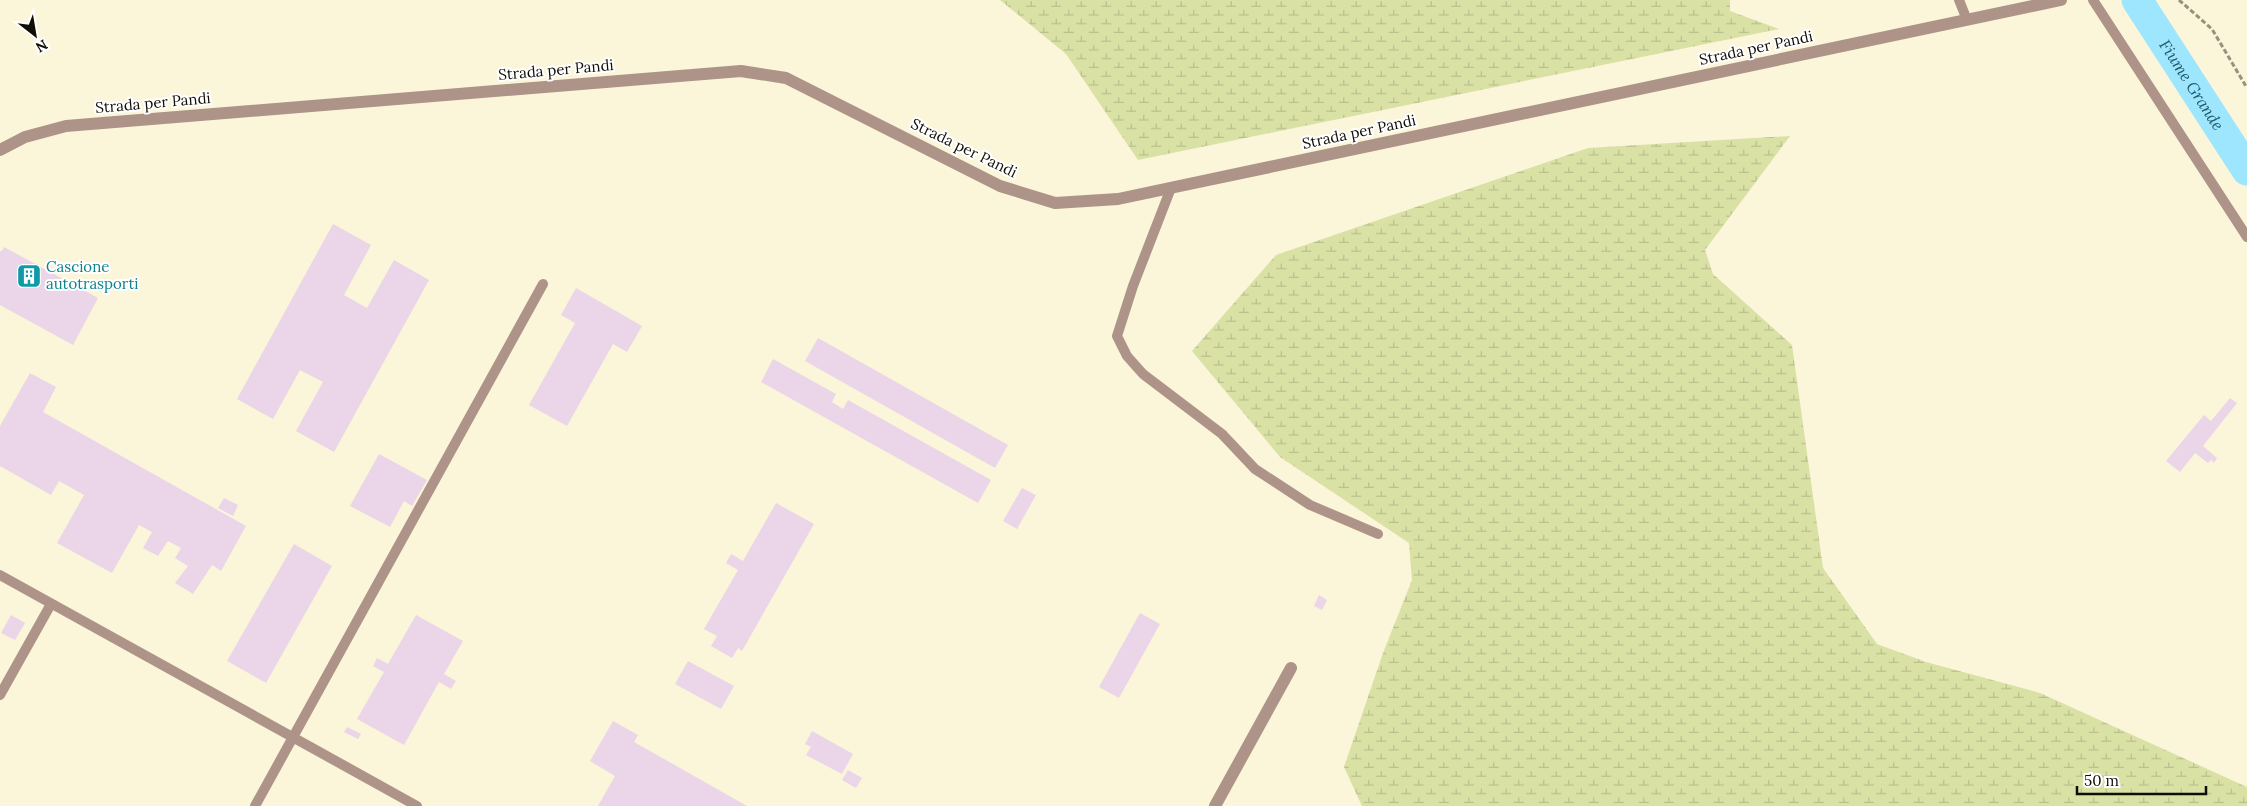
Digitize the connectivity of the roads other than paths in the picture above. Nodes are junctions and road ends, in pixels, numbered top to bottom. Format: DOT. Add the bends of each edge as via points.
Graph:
graph roads {
  1 [pos="1959,0"];
  2 [pos="2061,0"];
  3 [pos="2093,0"];
  4 [pos="1967,20"];
  5 [pos="0,150"];
  6 [pos="1171,188"];
  7 [pos="2247,237"];
  8 [pos="543,284"];
  9 [pos="1378,534"];
  10 [pos="0,575"];
  11 [pos="51,604"];
  12 [pos="1291,668"];
  13 [pos="0,695"];
  14 [pos="292,738"];
  15 [pos="255,806"];
  16 [pos="418,806"];
  17 [pos="1215,806"];
  1 -- 4 [label="lane"];
  2 -- 4 [label="street, Strada per Pandi"];
  3 -- 7 [label="lane"];
  4 -- 6 [label="street, Strada per Pandi"];
  5 -- 6 [label="street, Strada per Pandi" via="25,137 66,126 741,71 786,78 1000,186 1055,203 1118,199"];
  6 -- 9 [label="lane" via="1132,286 1117,336 1127,356 1143,374 1222,434 1255,469 1310,505"];
  8 -- 14 [label="lane"];
  10 -- 11 [label="lane"];
  11 -- 13 [label="lane"];
  11 -- 14 [label="lane"];
  12 -- 17 [label="street"];
  14 -- 15 [label="lane"];
  14 -- 16 [label="lane"];
}
